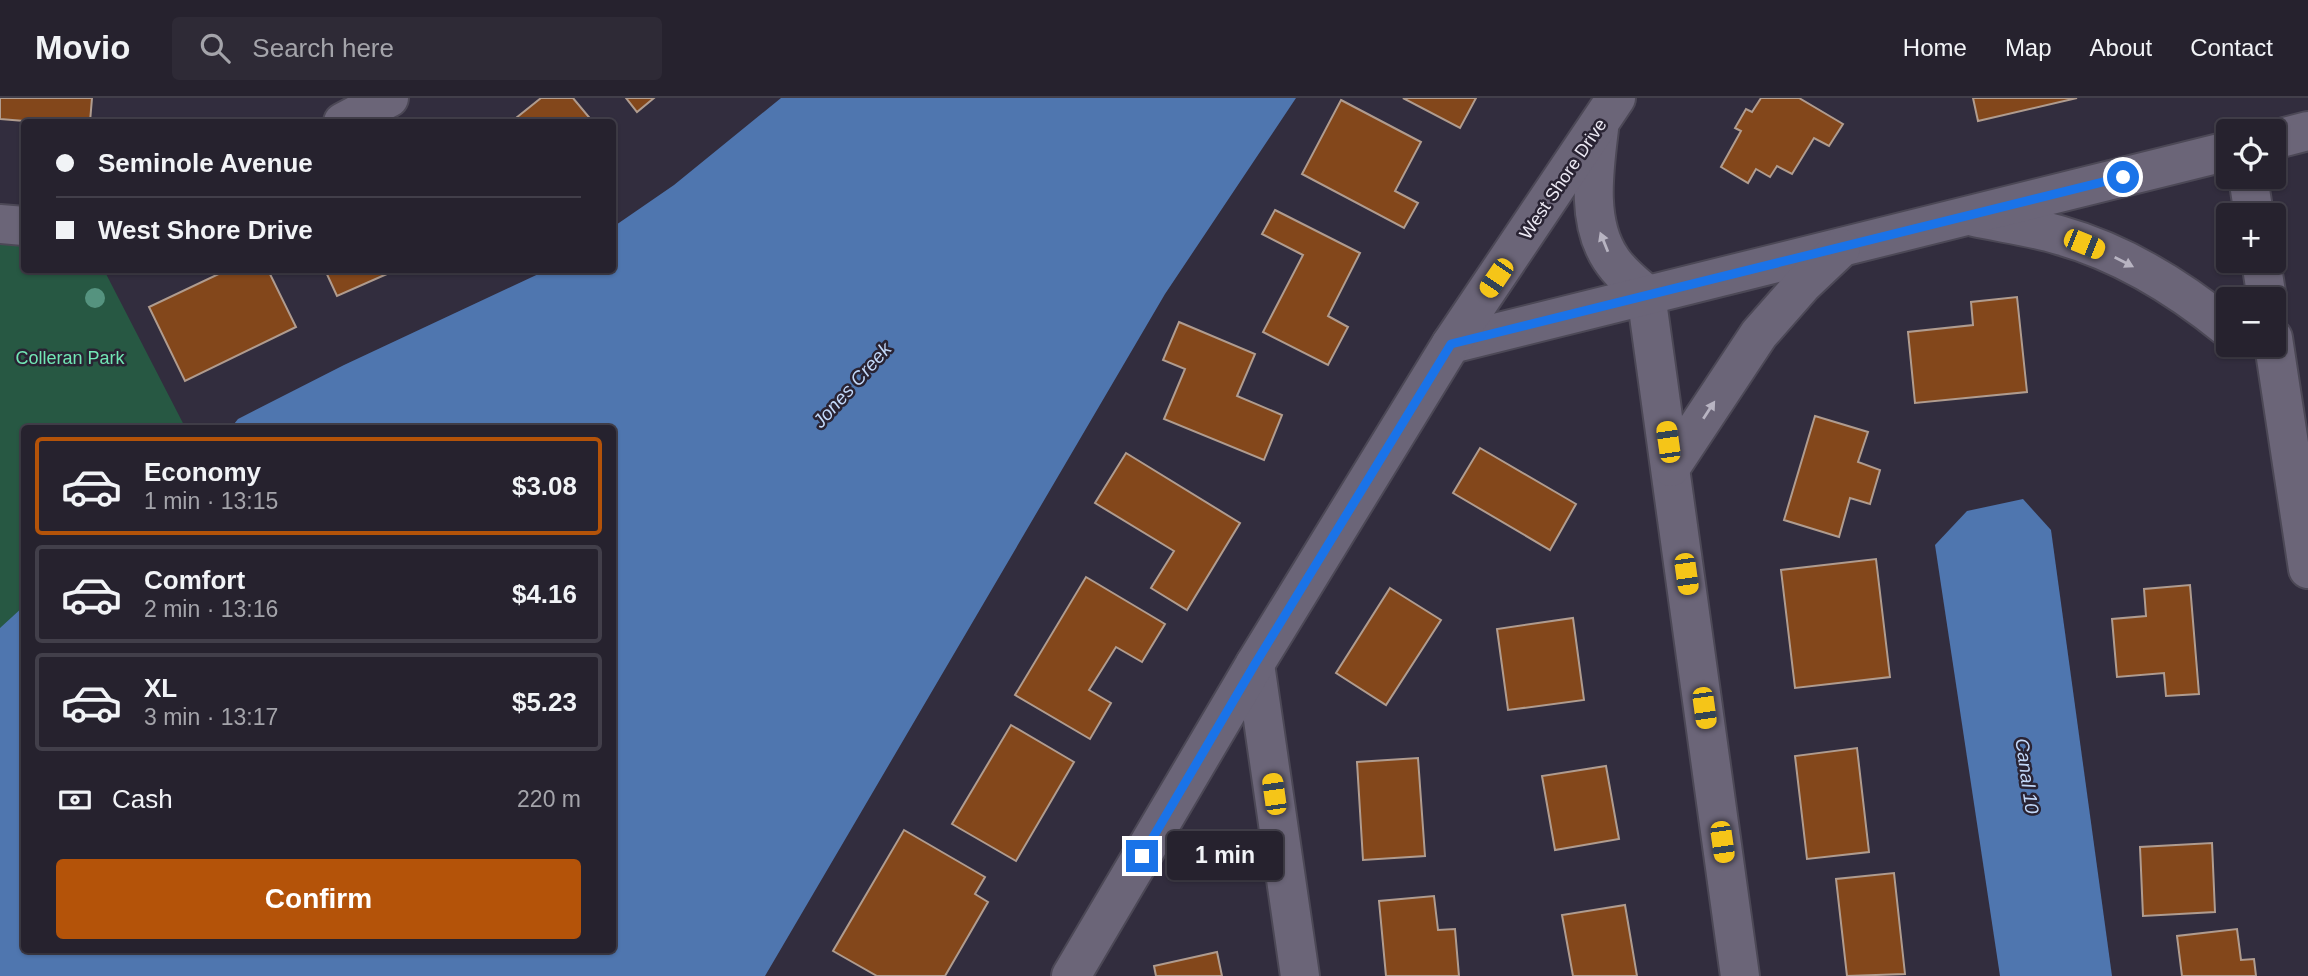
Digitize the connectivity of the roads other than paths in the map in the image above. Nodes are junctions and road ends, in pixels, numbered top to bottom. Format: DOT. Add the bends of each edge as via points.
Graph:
graph roads {
  1 [pos="389,98"];
  2 [pos="1608,111"];
  3 [pos="349,119"];
  4 [pos="2308,131"];
  5 [pos="2286,136"];
  6 [pos="2216,154"];
  7 [pos="1965,215"];
  8 [pos="0,224"];
  9 [pos="21,226"];
  10 [pos="1843,246"];
  11 [pos="1646,294"];
  12 [pos="2216,319"];
  13 [pos="1451,344"];
  14 [pos="2254,357"];
  15 [pos="2276,357"];
  16 [pos="2281,386"];
  17 [pos="1671,467"];
  18 [pos="2308,569"];
  19 [pos="1255,664"];
  20 [pos="1071,976"];
  21 [pos="1300,976"];
  22 [pos="1740,976"];
  1 -- 3 [label="street"];
  11 -- 2 [label="street, one-way" via="1610,259 1596,217 1595,166"];
  2 -- 13 [label="street, West Shore Drive"];
  4 -- 5 [label="street"];
  6 -- 7 [label="street"];
  7 -- 10 [label="street"];
  7 -- 12 [label="street, one-way" via="2059,235 2109,254"];
  8 -- 9 [label="street"];
  10 -- 11 [label="street"];
  17 -- 10 [label="street, one-way" via="1759,334"];
  11 -- 13 [label="street"];
  11 -- 17 [label="street"];
  13 -- 19 [label="street, West Shore Drive"];
  14 -- 16 [label="street"];
  15 -- 16 [label="street"];
  16 -- 18 [label="street"];
  17 -- 22 [label="street"];
  19 -- 20 [label="street, West Shore Drive"];
  19 -- 21 [label="street"];
}
